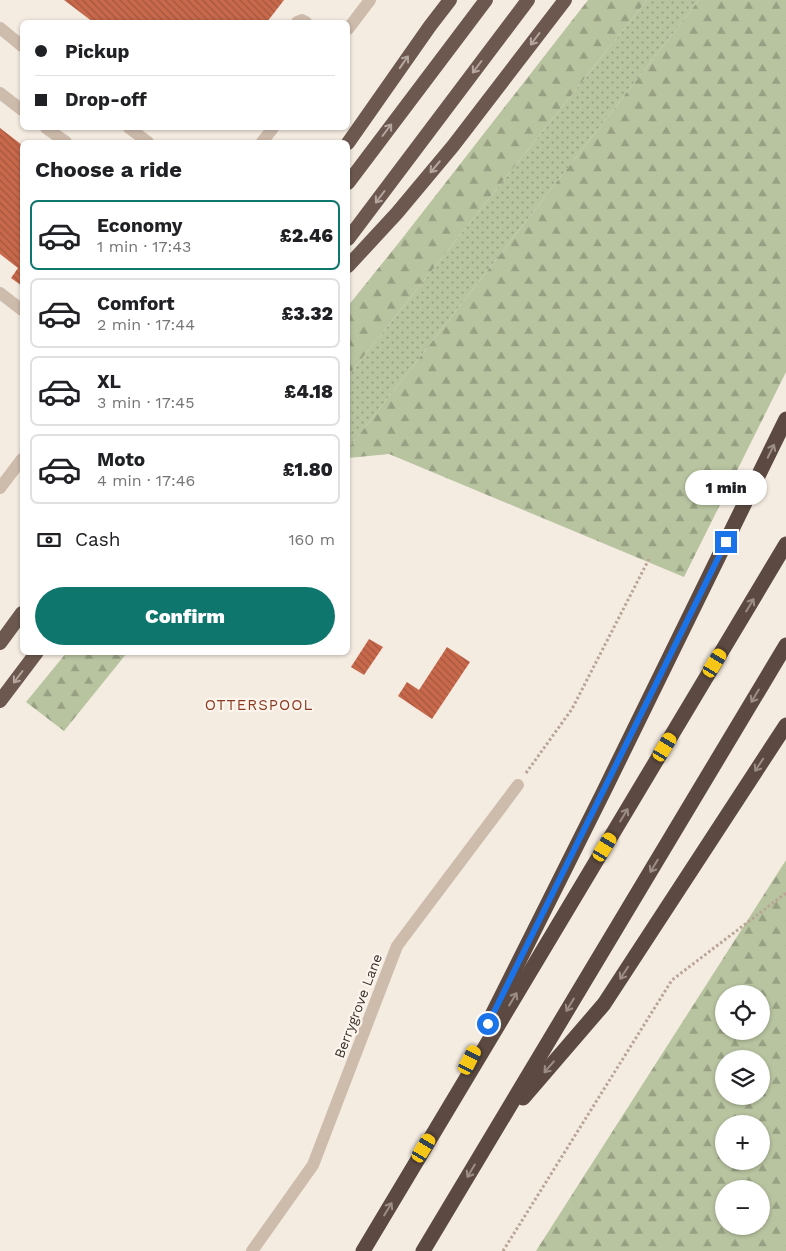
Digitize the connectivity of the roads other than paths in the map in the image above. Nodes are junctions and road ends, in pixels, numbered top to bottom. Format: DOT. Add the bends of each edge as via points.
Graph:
graph roads {
  1 [pos="370,0"];
  2 [pos="450,0"];
  3 [pos="486,0"];
  4 [pos="528,0"];
  5 [pos="564,0"];
  6 [pos="350,26"];
  7 [pos="0,28"];
  8 [pos="20,44"];
  9 [pos="0,93"];
  10 [pos="20,108"];
  11 [pos="49,130"];
  12 [pos="132,130"];
  13 [pos="271,130"];
  14 [pos="63,140"];
  15 [pos="145,140"];
  16 [pos="264,140"];
  17 [pos="350,140"];
  18 [pos="350,180"];
  19 [pos="350,236"];
  20 [pos="350,264"];
  21 [pos="0,293"];
  22 [pos="20,308"];
  23 [pos="786,418"];
  24 [pos="20,462"];
  25 [pos="0,488"];
  26 [pos="786,544"];
  27 [pos="20,616"];
  28 [pos="0,643"];
  29 [pos="786,645"];
  30 [pos="34,655"];
  31 [pos="0,701"];
  32 [pos="786,725"];
  33 [pos="518,785"];
  34 [pos="496,1129"];
  35 [pos="434,1131"];
  36 [pos="252,1251"];
  37 [pos="363,1251"];
  38 [pos="423,1251"];
  1 -- 6 [label="street"];
  17 -- 2 [label="highway, one-way"];
  18 -- 3 [label="highway, one-way"];
  4 -- 19 [label="highway, one-way"];
  5 -- 20 [label="highway, one-way" via="452,146"];
  7 -- 8 [label="street"];
  9 -- 10 [label="street"];
  11 -- 14 [label="street"];
  12 -- 15 [label="street"];
  13 -- 16 [label="street"];
  21 -- 22 [label="street"];
  35 -- 23 [label="highway, one-way"];
  24 -- 25 [label="street"];
  35 -- 26 [label="highway, one-way"];
  27 -- 28 [label="highway"];
  29 -- 34 [label="highway, one-way"];
  30 -- 31 [label="highway, one-way"];
  32 -- 34 [label="highway, one-way" via="604,1004"];
  33 -- 36 [label="street, Berrygrove Lane" via="398,946 313,1165"];
  34 -- 38 [label="highway, one-way"];
  37 -- 35 [label="highway, one-way"];
}
